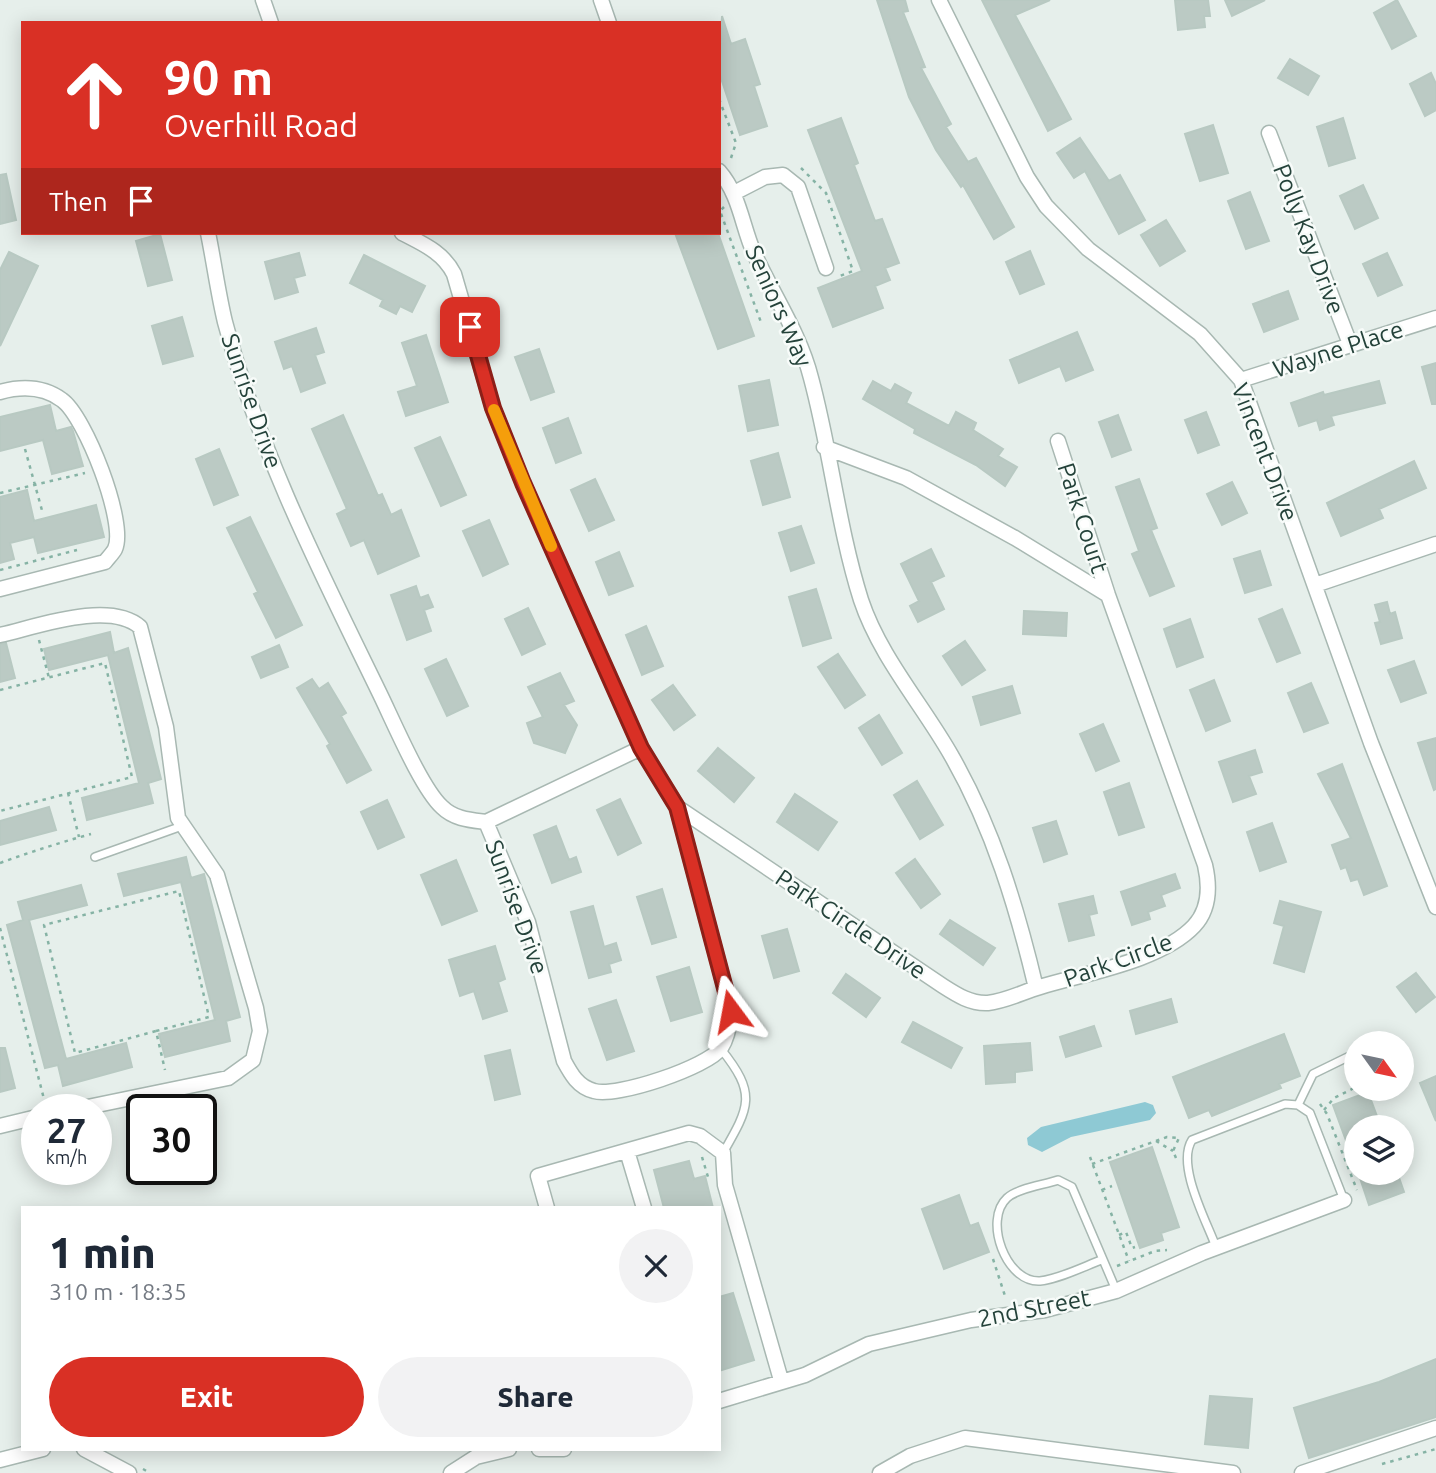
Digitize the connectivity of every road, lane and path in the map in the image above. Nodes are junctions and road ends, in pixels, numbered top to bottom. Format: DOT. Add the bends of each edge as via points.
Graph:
graph roads {
  1 [pos="263,0"];
  2 [pos="601,0"];
  3 [pos="939,0"];
  4 [pos="270,21"];
  5 [pos="608,21"];
  6 [pos="1269,133"];
  7 [pos="721,173"];
  8 [pos="734,193"];
  9 [pos="208,235"];
  10 [pos="406,235"];
  11 [pos="826,268"];
  12 [pos="1436,318"];
  13 [pos="1350,344"];
  14 [pos="1241,380"];
  15 [pos="0,392"];
  16 [pos="1058,441"];
  17 [pos="824,447"];
  18 [pos="24,449"];
  19 [pos="87,472"];
  20 [pos="34,484"];
  21 [pos="0,493"];
  22 [pos="43,514"];
  23 [pos="1436,544"];
  24 [pos="77,551"];
  25 [pos="0,570"];
  26 [pos="1315,585"];
  27 [pos="0,589"];
  28 [pos="1108,595"];
  29 [pos="0,635"];
  30 [pos="38,636"];
  31 [pos="49,678"];
  32 [pos="0,690"];
  33 [pos="641,748"];
  34 [pos="68,793"];
  35 [pos="677,807"];
  36 [pos="0,811"];
  37 [pos="486,822"];
  38 [pos="183,825"];
  39 [pos="91,834"];
  40 [pos="79,837"];
  41 [pos="95,857"];
  42 [pos="0,863"];
  43 [pos="1436,907"];
  44 [pos="0,928"];
  45 [pos="2,944"];
  46 [pos="1036,988"];
  47 [pos="156,1031"];
  48 [pos="721,1049"];
  49 [pos="1344,1059"];
  50 [pos="165,1070"];
  51 [pos="1344,1093"];
  52 [pos="44,1094"];
  53 [pos="112,1102"];
  54 [pos="1320,1104"];
  55 [pos="1298,1105"];
  56 [pos="1324,1110"];
  57 [pos="21,1121"];
  58 [pos="0,1126"];
  59 [pos="1179,1138"];
  60 [pos="1156,1141"];
  61 [pos="1173,1150"];
  62 [pos="626,1151"];
  63 [pos="699,1152"];
  64 [pos="723,1153"];
  65 [pos="1090,1157"];
  66 [pos="1093,1164"];
  67 [pos="710,1183"];
  68 [pos="1112,1186"];
  69 [pos="1102,1190"];
  70 [pos="1357,1190"];
  71 [pos="1344,1200"];
  72 [pos="546,1206"];
  73 [pos="642,1206"];
  74 [pos="1119,1235"];
  75 [pos="1135,1247"];
  76 [pos="1216,1248"];
  77 [pos="992,1256"];
  78 [pos="1101,1260"];
  79 [pos="1129,1261"];
  80 [pos="1116,1291"];
  81 [pos="1008,1306"];
  82 [pos="781,1380"];
  83 [pos="721,1400"];
  84 [pos="1436,1428"];
  85 [pos="1436,1449"];
  86 [pos="35,1451"];
  87 [pos="87,1451"];
  88 [pos="501,1451"];
  89 [pos="0,1460"];
  90 [pos="1371,1466"];
  91 [pos="129,1473"];
  92 [pos="451,1473"];
  93 [pos="880,1473"];
  94 [pos="1233,1473"];
  95 [pos="1302,1473"];
  1 -- 4 [label="street"];
  2 -- 5 [label="street"];
  3 -- 14 [label="street, Vincent Drive" via="1046,206 1088,249 1200,334"];
  6 -- 13 [label="street, Polly Kay Drive"];
  7 -- 8 [label="street, Seniors Way"];
  8 -- 11 [label="street" via="765,177 783,175 798,187"];
  8 -- 17 [label="street, Seniors Way" via="753,251 807,364"];
  9 -- 37 [label="street, Sunrise Drive" via="243,383 316,564 439,805 451,815"];
  10 -- 33 [label="street" via="432,248 454,274 493,408"];
  12 -- 13 [label="street, Wayne Place"];
  13 -- 14 [label="street, Wayne Place"];
  14 -- 26 [label="street, Vincent Drive"];
  15 -- 27 [label="street" via="33,387 61,399 79,417 108,489 117,536 116,549 105,562"];
  16 -- 28 [label="street, Park Court"];
  17 -- 28 [label="street" via="906,478"];
  17 -- 46 [label="street, Park Circle" via="862,603 890,659 973,796 993,841"];
  18 -- 20 [label="path"];
  19 -- 20 [label="path"];
  20 -- 21 [label="path"];
  20 -- 22 [label="path"];
  23 -- 26 [label="street"];
  24 -- 25 [label="path"];
  26 -- 43 [label="street, Vincent Drive"];
  28 -- 46 [label="street, Park Circle" via="1205,865 1205,910 1177,941"];
  29 -- 38 [label="street" via="95,615 122,616 140,627 166,727 178,818"];
  30 -- 31 [label="path"];
  31 -- 32 [label="path"];
  31 -- 34 [label="path" via="105,663 132,777"];
  33 -- 35 [label="street"];
  33 -- 37 [label="street"];
  34 -- 36 [label="path"];
  34 -- 40 [label="path"];
  35 -- 46 [label="street, Park Circle Drive" via="965,999 987,1003"];
  35 -- 48 [label="street" via="731,1011"];
  37 -- 48 [label="street, Sunrise Drive" via="528,922 564,1061 575,1080 595,1092 625,1089 703,1065"];
  38 -- 41 [label="lane"];
  38 -- 53 [label="street" via="217,874 256,1008 260,1031 253,1060 228,1078"];
  39 -- 40 [label="path"];
  40 -- 42 [label="path"];
  44 -- 45 [label="path"];
  45 -- 52 [label="path"];
  47 -- 47 [label="path" via="209,1017 179,891 44,925 75,1053"];
  47 -- 50 [label="path"];
  48 -- 64 [label="lane" via="746,1087 744,1116"];
  49 -- 55 [label="lane" via="1313,1074"];
  51 -- 56 [label="path"];
  54 -- 56 [label="path"];
  55 -- 71 [label="lane" via="1310,1113"];
  55 -- 76 [label="lane" via="1285,1104 1192,1140 1186,1149 1187,1168"];
  56 -- 70 [label="path"];
  57 -- 58 [label="street"];
  59 -- 60 [label="path"];
  60 -- 61 [label="path"];
  60 -- 66 [label="path"];
  62 -- 64 [label="street" via="688,1133"];
  62 -- 72 [label="street" via="538,1176"];
  62 -- 73 [label="street"];
  63 -- 67 [label="path"];
  64 -- 82 [label="street" via="726,1185"];
  65 -- 66 [label="path"];
  66 -- 69 [label="path"];
  68 -- 69 [label="path"];
  69 -- 74 [label="path"];
  71 -- 76 [label="street, 2nd Street"];
  74 -- 75 [label="path" via="1126,1232"];
  74 -- 79 [label="path"];
  76 -- 80 [label="street, 2nd Street"];
  77 -- 81 [label="path"];
  78 -- 78 [label="lane" via="1072,1188 1058,1180 1009,1196 999,1209 996,1229 1014,1270 1026,1279 1040,1281"];
  78 -- 80 [label="lane"];
  80 -- 82 [label="street, 2nd Street" via="1045,1310 971,1320 880,1342 805,1376"];
  82 -- 83 [label="street, 2nd Street"];
  84 -- 95 [label="street"];
  85 -- 90 [label="path"];
  86 -- 89 [label="street"];
  87 -- 91 [label="street"];
  88 -- 92 [label="street" via="476,1457"];
  93 -- 94 [label="street" via="910,1456 965,1438"];
}
